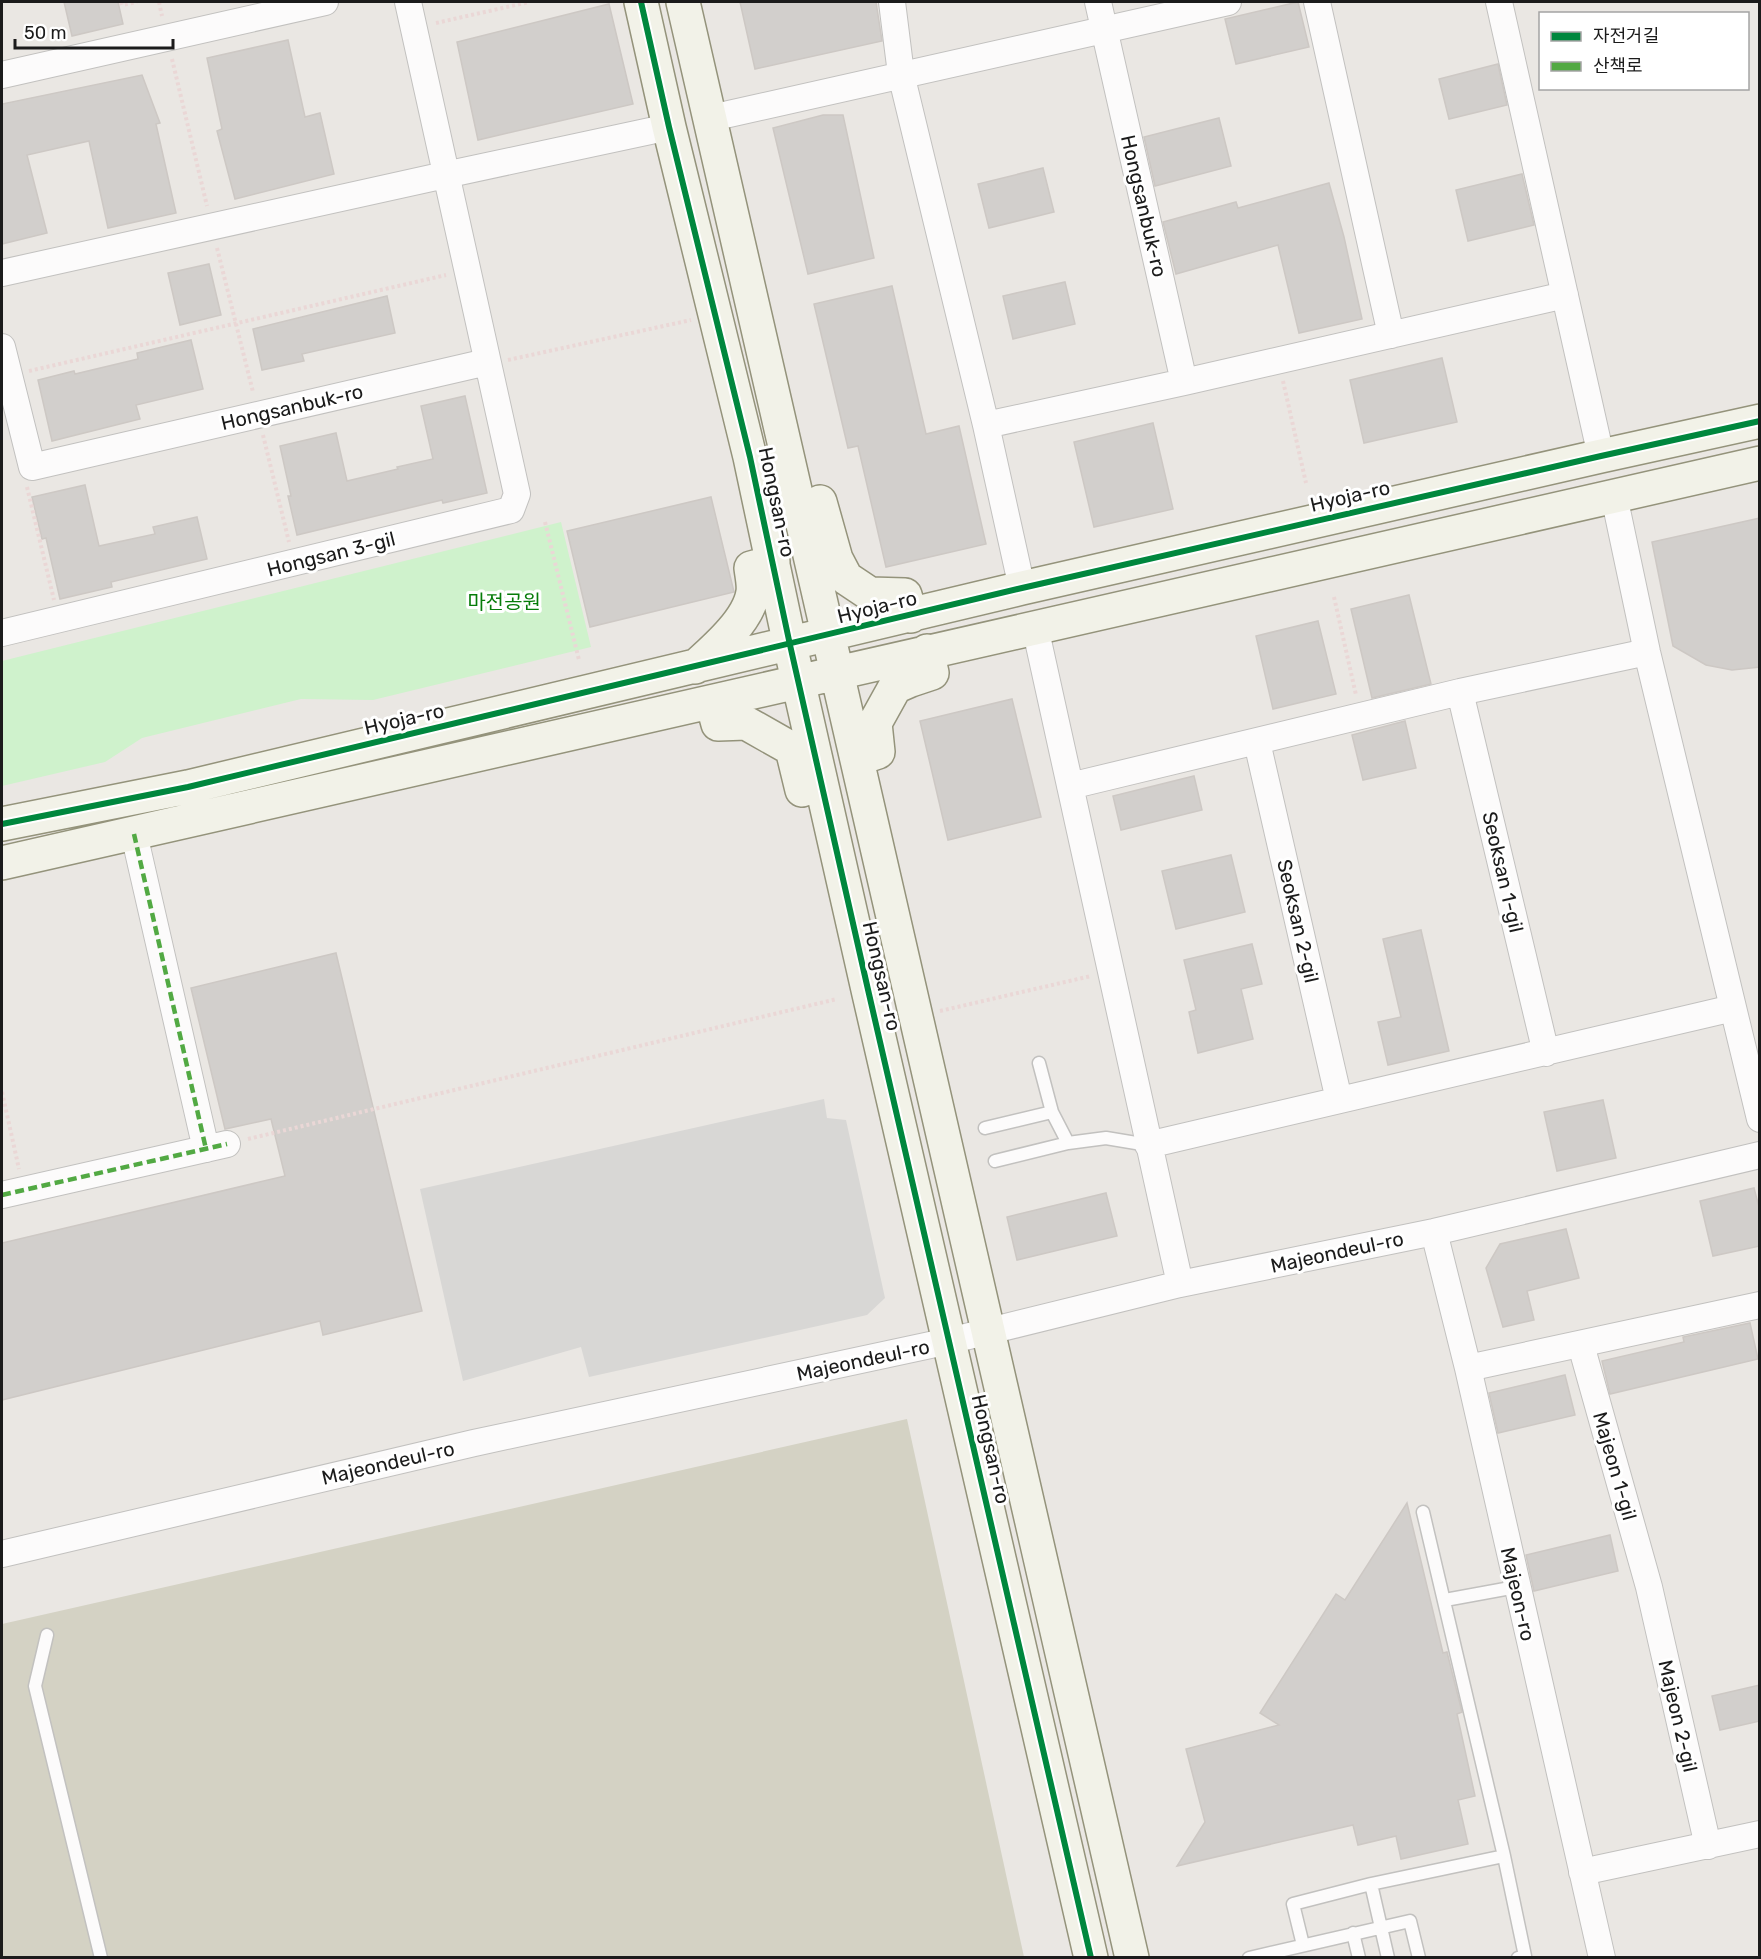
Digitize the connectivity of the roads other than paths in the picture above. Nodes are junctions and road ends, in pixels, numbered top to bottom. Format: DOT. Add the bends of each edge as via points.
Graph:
graph roads {
  1 [pos="325,2"];
  2 [pos="408,2"];
  3 [pos="641,2"];
  4 [pos="683,2"];
  5 [pos="892,2"];
  6 [pos="1098,2"];
  7 [pos="1228,2"];
  8 [pos="1317,2"];
  9 [pos="1499,2"];
  10 [pos="1104,30"];
  11 [pos="901,74"];
  12 [pos="2,75"];
  13 [pos="711,118"];
  14 [pos="669,127"];
  15 [pos="445,175"];
  16 [pos="2,273"];
  17 [pos="1565,295"];
  18 [pos="1391,335"];
  19 [pos="2,347"];
  20 [pos="497,361"];
  21 [pos="1184,382"];
  22 [pos="1760,421"];
  23 [pos="986,425"];
  24 [pos="1601,456"];
  25 [pos="1760,463"];
  26 [pos="1614,496"];
  27 [pos="800,506"];
  28 [pos="772,562"];
  29 [pos="1022,588"];
  30 [pos="910,616"];
  31 [pos="1035,627"];
  32 [pos="2,633"];
  33 [pos="828,636"];
  34 [pos="790,645"];
  35 [pos="927,651"];
  36 [pos="1647,652"];
  37 [pos="695,667"];
  38 [pos="836,672"];
  39 [pos="798,681"];
  40 [pos="1460,692"];
  41 [pos="712,702"];
  42 [pos="1257,742"];
  43 [pos="857,759"];
  44 [pos="1070,786"];
  45 [pos="828,810"];
  46 [pos="2,824"];
  47 [pos="134,834"];
  48 [pos="2,863"];
  49 [pos="1733,1008"];
  50 [pos="1546,1053"];
  51 [pos="1039,1063"];
  52 [pos="1338,1101"];
  53 [pos="1052,1112"];
  54 [pos="1760,1119"];
  55 [pos="985,1128"];
  56 [pos="1068,1143"];
  57 [pos="1148,1145"];
  58 [pos="1760,1155"];
  59 [pos="995,1161"];
  60 [pos="13,1192"];
  61 [pos="1434,1232"];
  62 [pos="1180,1284"];
  63 [pos="1760,1305"];
  64 [pos="988,1332"];
  65 [pos="949,1341"];
  66 [pos="1581,1345"];
  67 [pos="1468,1368"];
  68 [pos="1424,1512"];
  69 [pos="2,1554"];
  70 [pos="1516,1587"];
  71 [pos="1649,1587"];
  72 [pos="1445,1600"];
  73 [pos="47,1635"];
  74 [pos="1760,1834"];
  75 [pos="1708,1846"];
  76 [pos="1503,1856"];
  77 [pos="1582,1872"];
  78 [pos="1371,1884"];
  79 [pos="1380,1927"];
  80 [pos="1353,1933"];
  81 [pos="1296,1950"];
  82 [pos="101,1958"];
  83 [pos="1091,1958"];
  84 [pos="1132,1958"];
  85 [pos="1250,1958"];
  86 [pos="1359,1958"];
  87 [pos="1388,1958"];
  88 [pos="1419,1958"];
  89 [pos="1518,1958"];
  90 [pos="1602,1958"];
  1 -- 12 [label="street"];
  2 -- 15 [label="street"];
  3 -- 14 [label="street, Hongsan-ro"];
  4 -- 13 [label="street, Hongsan-ro"];
  5 -- 11 [label="street"];
  6 -- 10 [label="street, Hongsanbuk-ro"];
  7 -- 10 [label="street"];
  8 -- 18 [label="street"];
  9 -- 17 [label="street"];
  10 -- 11 [label="street"];
  10 -- 21 [label="street, Hongsanbuk-ro"];
  11 -- 13 [label="street"];
  11 -- 23 [label="street"];
  13 -- 27 [label="street, Hongsan-ro"];
  14 -- 15 [label="street"];
  14 -- 28 [label="street, Hongsan-ro"];
  15 -- 16 [label="street"];
  15 -- 20 [label="street"];
  17 -- 18 [label="street"];
  17 -- 24 [label="street"];
  18 -- 21 [label="street"];
  19 -- 20 [label="street, Hongsanbuk-ro" via="32,467"];
  20 -- 32 [label="street, Hongsan 3-gil" via="517,494 511,510"];
  21 -- 23 [label="street"];
  22 -- 24 [label="street, Hyoja-ro"];
  23 -- 29 [label="street"];
  24 -- 29 [label="street, Hyoja-ro"];
  25 -- 26 [label="street"];
  26 -- 31 [label="street"];
  26 -- 36 [label="street"];
  27 -- 30 [label="street" via="820,500 836,559 846,578 870,594 905,595"];
  27 -- 33 [label="street, Hongsan-ro"];
  28 -- 34 [label="street, Hongsan-ro"];
  28 -- 37 [label="street" via="752,568 753,593 742,618"];
  29 -- 30 [label="street, Hyoja-ro"];
  30 -- 33 [label="street, Hyoja-ro"];
  31 -- 35 [label="street"];
  31 -- 44 [label="street"];
  33 -- 34 [label="street, Hyoja-ro"];
  33 -- 38 [label="street, Hongsan-ro"];
  34 -- 37 [label="street, Hyoja-ro"];
  34 -- 39 [label="street, Hongsan-ro"];
  35 -- 38 [label="street"];
  35 -- 43 [label="street" via="932,673 895,687 875,723 878,752"];
  36 -- 40 [label="street"];
  36 -- 49 [label="street"];
  37 -- 46 [label="street, Hyoja-ro" via="188,787"];
  38 -- 39 [label="street"];
  38 -- 43 [label="street, Hongsan-ro"];
  39 -- 41 [label="street"];
  39 -- 45 [label="street, Hongsan-ro"];
  40 -- 42 [label="street" via="1359,707"];
  40 -- 50 [label="street, Seoksan 1-gil"];
  41 -- 45 [label="street" via="718,724 746,723 792,749 808,814"];
  41 -- 47 [label="street"];
  42 -- 44 [label="street"];
  42 -- 52 [label="street, Seoksan 2-gil"];
  43 -- 64 [label="street, Hongsan-ro"];
  44 -- 57 [label="street"];
  45 -- 65 [label="street, Hongsan-ro"];
  47 -- 48 [label="street"];
  47 -- 60 [label="street" via="216,1147"];
  49 -- 50 [label="street"];
  49 -- 54 [label="street"];
  50 -- 52 [label="street"];
  51 -- 53 [label="lane"];
  52 -- 57 [label="street"];
  53 -- 55 [label="lane"];
  53 -- 56 [label="lane"];
  56 -- 57 [label="lane" via="1106,1138"];
  56 -- 59 [label="lane"];
  57 -- 62 [label="street"];
  58 -- 61 [label="street, Majeondeul-ro"];
  61 -- 62 [label="street, Majeondeul-ro"];
  61 -- 67 [label="street, Majeon-ro"];
  62 -- 64 [label="street, Majeondeul-ro"];
  63 -- 66 [label="street"];
  64 -- 65 [label="street, Majeondeul-ro"];
  64 -- 84 [label="street, Hongsan-ro"];
  65 -- 69 [label="street, Majeondeul-ro" via="474,1443"];
  65 -- 83 [label="street, Hongsan-ro"];
  66 -- 67 [label="street"];
  66 -- 71 [label="street, Majeon 1-gil"];
  67 -- 70 [label="street, Majeon-ro"];
  68 -- 72 [label="lane"];
  70 -- 72 [label="lane"];
  70 -- 77 [label="street, Majeon-ro"];
  71 -- 75 [label="street, Majeon 2-gil"];
  72 -- 76 [label="lane"];
  73 -- 82 [label="lane" via="35,1686"];
  74 -- 75 [label="street"];
  75 -- 77 [label="street"];
  76 -- 78 [label="lane"];
  76 -- 89 [label="lane" via="1526,1956"];
  77 -- 90 [label="street, Majeon-ro"];
  78 -- 79 [label="lane"];
  78 -- 81 [label="lane" via="1293,1904"];
  79 -- 80 [label="lane"];
  79 -- 87 [label="lane"];
  79 -- 88 [label="lane" via="1410,1921"];
  80 -- 81 [label="lane"];
  80 -- 86 [label="lane"];
  81 -- 85 [label="lane"];
}
